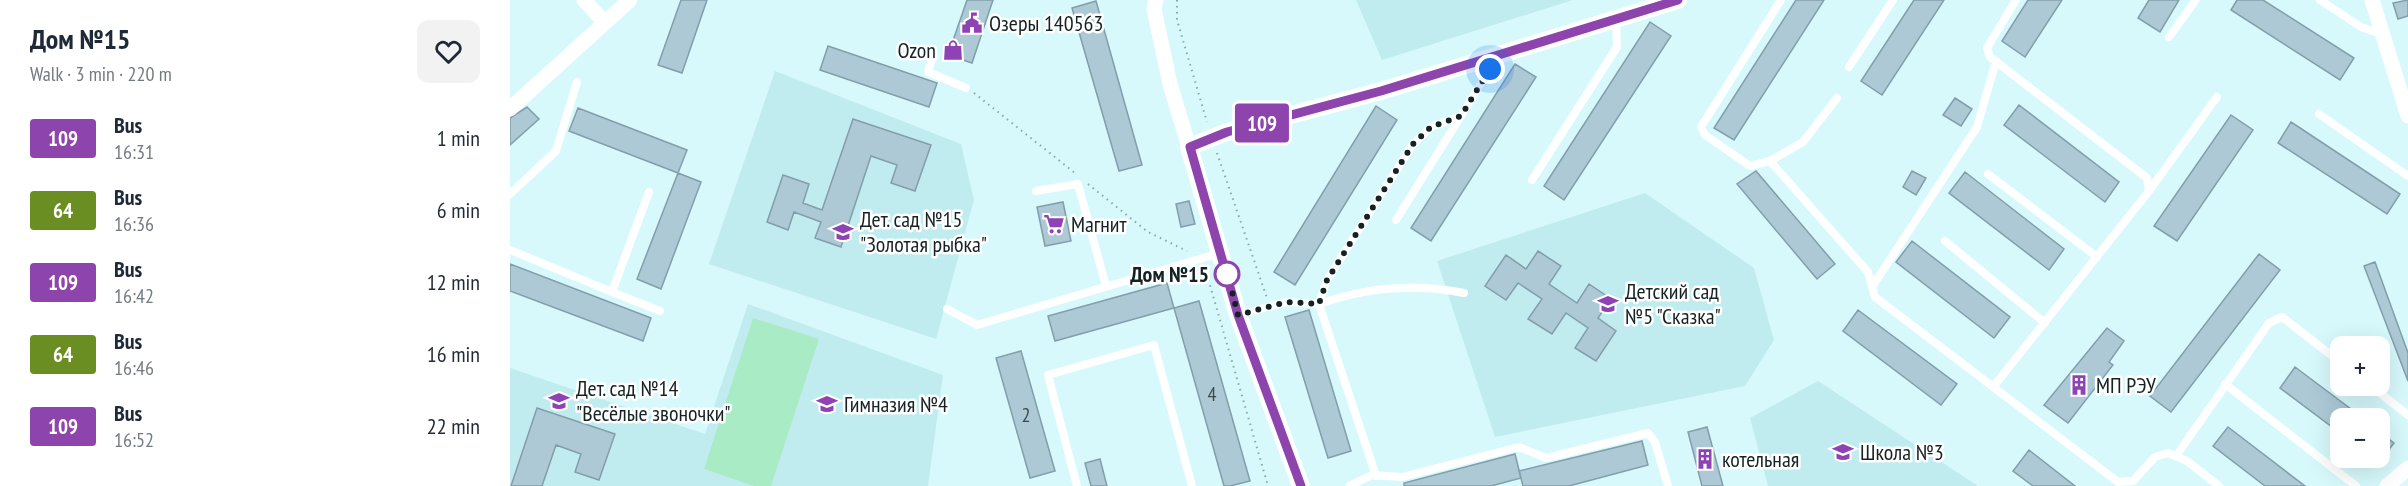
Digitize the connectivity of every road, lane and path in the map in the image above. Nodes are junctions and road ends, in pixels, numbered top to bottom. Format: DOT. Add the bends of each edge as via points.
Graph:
graph roads {
  1 [pos="584,0"];
  2 [pos="630,0"];
  3 [pos="1156,0"];
  4 [pos="1177,0"];
  5 [pos="1678,0"];
  6 [pos="1782,0"];
  7 [pos="1893,0"];
  8 [pos="2016,0"];
  9 [pos="2196,0"];
  10 [pos="2320,0"];
  11 [pos="2372,0"];
  12 [pos="1616,18"];
  13 [pos="604,22"];
  14 [pos="2383,35"];
  15 [pos="2169,38"];
  16 [pos="1499,54"];
  17 [pos="933,56"];
  18 [pos="1996,61"];
  19 [pos="1849,67"];
  20 [pos="577,82"];
  21 [pos="966,88"];
  22 [pos="2217,97"];
  23 [pos="1837,98"];
  24 [pos="510,108"];
  25 [pos="2319,114"];
  26 [pos="1461,116"];
  27 [pos="2408,116"];
  28 [pos="1212,139"];
  29 [pos="1190,147"];
  30 [pos="1770,161"];
  31 [pos="1988,174"];
  32 [pos="2408,176"];
  33 [pos="1532,180"];
  34 [pos="1036,191"];
  35 [pos="2149,191"];
  36 [pos="649,192"];
  37 [pos="510,195"];
  38 [pos="1396,220"];
  39 [pos="1945,241"];
  40 [pos="510,250"];
  41 [pos="1221,252"];
  42 [pos="2097,257"];
  43 [pos="1202,258"];
  44 [pos="1106,286"];
  45 [pos="1872,287"];
  46 [pos="612,292"];
  47 [pos="1464,293"];
  48 [pos="1319,304"];
  49 [pos="1270,306"];
  50 [pos="946,309"];
  51 [pos="660,311"];
  52 [pos="1238,315"];
  53 [pos="2045,323"];
  54 [pos="2330,354"];
  55 [pos="2225,384"];
  56 [pos="1994,386"];
  57 [pos="2384,396"];
  58 [pos="2408,415"];
  59 [pos="2176,456"];
  60 [pos="2408,468"];
  61 [pos="1376,476"];
  62 [pos="1297,484"];
  63 [pos="1077,486"];
  64 [pos="1192,486"];
  65 [pos="1268,486"];
  66 [pos="1349,486"];
  67 [pos="1668,486"];
  68 [pos="2219,486"];
  69 [pos="2356,486"];
  70 [pos="2387,486"];
  1 -- 13 [label="street"];
  2 -- 13 [label="street"];
  3 -- 29 [label="street" via="1154,9 1170,84"];
  4 -- 28 [label="path" via="1177,20"];
  5 -- 12 [label="street"];
  6 -- 30 [label="lane" via="1701,127 1705,135 1750,166"];
  7 -- 19 [label="lane"];
  8 -- 18 [label="lane" via="1987,48"];
  9 -- 15 [label="lane"];
  10 -- 14 [label="lane" via="2361,27"];
  11 -- 14 [label="street"];
  12 -- 16 [label="street"];
  12 -- 33 [label="lane" via="1617,47"];
  13 -- 24 [label="street"];
  14 -- 27 [label="street"];
  16 -- 26 [label="lane"];
  16 -- 28 [label="street"];
  17 -- 21 [label="lane" via="928,72"];
  18 -- 35 [label="lane" via="2147,178"];
  18 -- 45 [label="lane" via="1977,127"];
  20 -- 37 [label="lane" via="556,151"];
  22 -- 35 [label="lane"];
  23 -- 30 [label="lane" via="1803,142"];
  25 -- 32 [label="lane"];
  26 -- 38 [label="lane"];
  26 -- 48 [label="lane" via="1431,127 1413,144 1327,280"];
  28 -- 29 [label="street"];
  28 -- 49 [label="path"];
  29 -- 41 [label="street"];
  30 -- 45 [label="lane" via="1868,272"];
  31 -- 42 [label="lane"];
  34 -- 44 [label="lane" via="1078,184"];
  35 -- 42 [label="lane"];
  36 -- 46 [label="lane"];
  39 -- 53 [label="lane"];
  40 -- 46 [label="lane"];
  41 -- 43 [label="lane"];
  41 -- 52 [label="street"];
  42 -- 53 [label="lane"];
  43 -- 44 [label="lane"];
  43 -- 65 [label="path"];
  44 -- 50 [label="lane" via="977,325"];
  45 -- 56 [label="lane" via="1875,297"];
  46 -- 51 [label="lane"];
  47 -- 48 [label="lane" via="1432,286 1372,290"];
  48 -- 49 [label="lane" via="1287,302"];
  48 -- 61 [label="lane"];
  49 -- 52 [label="lane"];
  52 -- 62 [label="street"];
  53 -- 56 [label="lane"];
  54 -- 55 [label="lane" via="2282,317 2269,323"];
  55 -- 59 [label="lane"];
  55 -- 69 [label="lane"];
  56 -- 59 [label="lane" via="2118,482 2133,481 2156,457 2168,453"];
  57 -- 58 [label="lane"];
  59 -- 68 [label="lane"];
  60 -- 70 [label="street"];
  61 -- 66 [label="lane"];
  61 -- 67 [label="lane" via="1402,477 1520,447 1546,458 1648,433 1655,442"];
  63 -- 64 [label="lane" via="1048,375 1154,345"];
}
